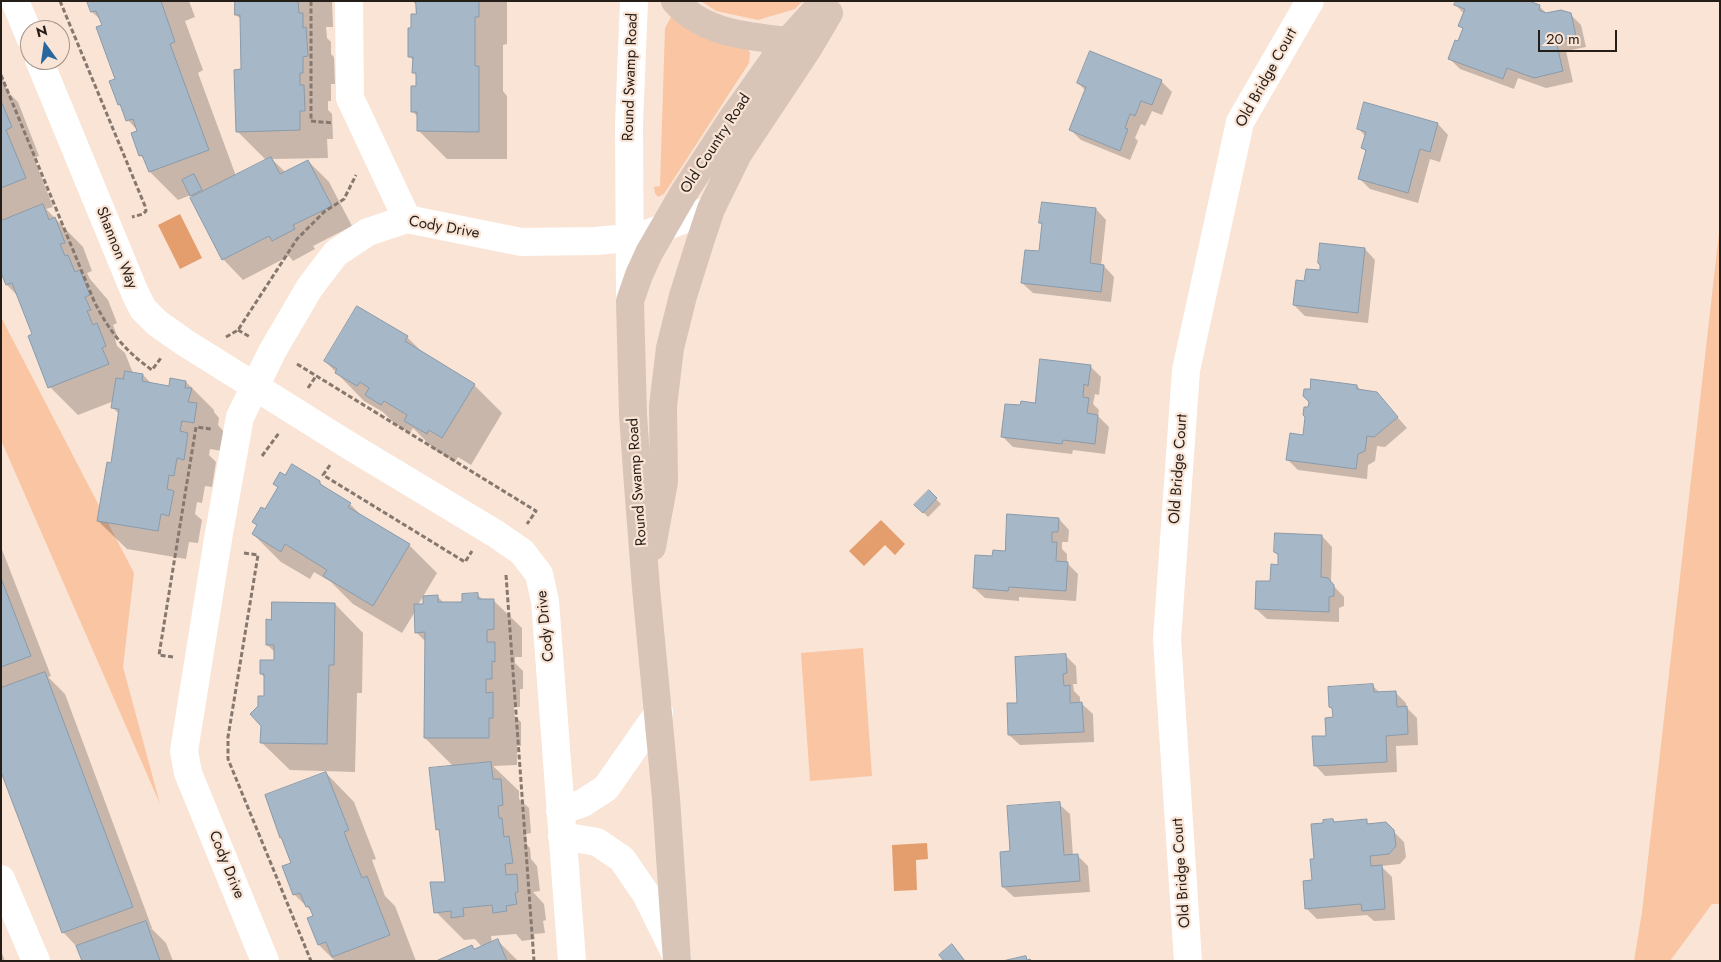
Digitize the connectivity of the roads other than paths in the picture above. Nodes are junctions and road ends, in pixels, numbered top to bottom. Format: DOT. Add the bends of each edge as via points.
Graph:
graph roads {
  1 [pos="15,1"];
  2 [pos="349,1"];
  3 [pos="634,1"];
  4 [pos="675,1"];
  5 [pos="824,1"];
  6 [pos="836,1"];
  7 [pos="1310,1"];
  8 [pos="23,20"];
  9 [pos="788,41"];
  10 [pos="44,70"];
  11 [pos="711,209"];
  12 [pos="407,219"];
  13 [pos="662,229"];
  14 [pos="629,238"];
  15 [pos="630,301"];
  16 [pos="255,386"];
  17 [pos="646,588"];
  18 [pos="659,712"];
  19 [pos="561,824"];
  20 [pos="1,879"];
  21 [pos="677,959"];
  22 [pos="36,961"];
  23 [pos="265,961"];
  24 [pos="572,961"];
  25 [pos="1188,961"];
  1 -- 8 [label="street"];
  2 -- 12 [label="street" via="350,98"];
  3 -- 14 [label="street, Round Swamp Road"];
  4 -- 9 [label="main road" via="689,14 718,29"];
  5 -- 9 [label="main road, Old Country Road"];
  6 -- 11 [label="main road" via="738,154"];
  7 -- 25 [label="street, Old Bridge Court" via="1240,122 1186,370 1167,639"];
  9 -- 13 [label="main road, Old Country Road" via="734,116"];
  10 -- 16 [label="street, Shannon Way" via="143,309 184,342"];
  11 -- 13 [label="street, Cody Drive"];
  11 -- 17 [label="main road" via="670,348 663,406 664,482"];
  12 -- 14 [label="street, Cody Drive" via="521,242"];
  12 -- 16 [label="street, Cody Drive" via="368,232 336,253 310,288"];
  13 -- 14 [label="street, Cody Drive"];
  13 -- 15 [label="main road, Old Country Road" via="639,274"];
  14 -- 15 [label="street, Round Swamp Road"];
  15 -- 17 [label="main road, Round Swamp Road" via="633,415"];
  16 -- 19 [label="street, Cody Drive" via="496,534 522,552 540,574 545,601"];
  16 -- 23 [label="street, Cody Drive" via="240,417 184,751 188,773"];
  17 -- 18 [label="main road, Round Swamp Road"];
  18 -- 19 [label="street" via="606,788 582,803"];
  18 -- 21 [label="main road, Round Swamp Road"];
  19 -- 21 [label="street" via="622,859 646,894"];
  19 -- 24 [label="street, Cody Drive"];
  20 -- 22 [label="street"];
}
